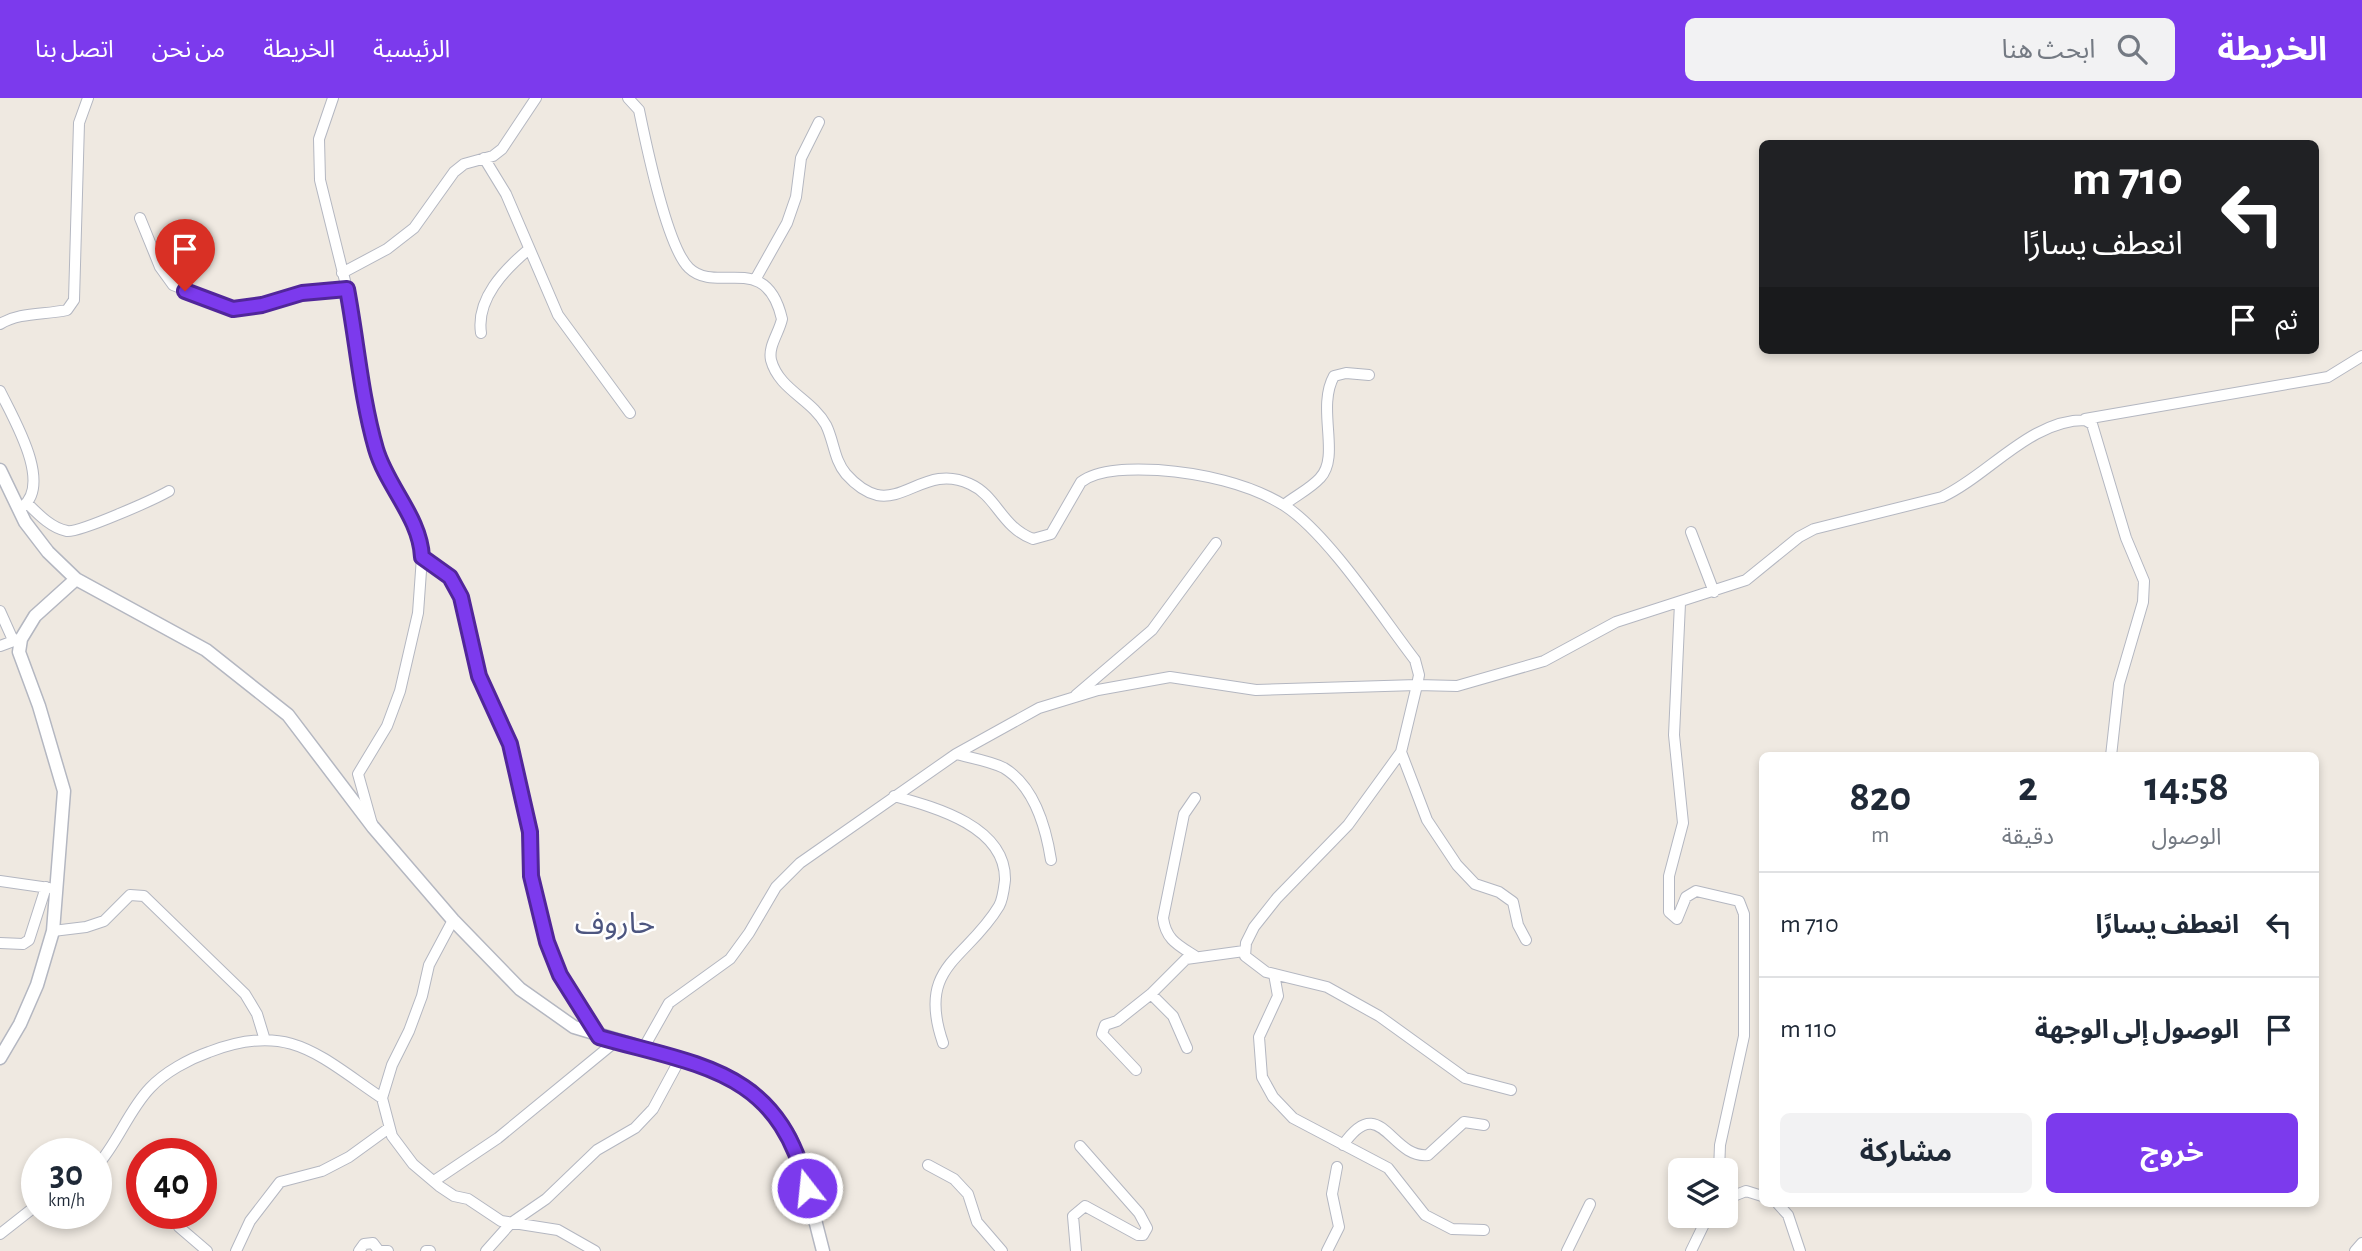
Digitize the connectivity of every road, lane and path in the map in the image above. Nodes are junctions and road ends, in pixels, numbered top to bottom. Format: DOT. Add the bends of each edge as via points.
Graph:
graph roads {
  1 [pos="88,98"];
  2 [pos="323,98"];
  3 [pos="536,98"];
  4 [pos="628,98"];
  5 [pos="332,103"];
  6 [pos="819,122"];
  7 [pos="484,159"];
  8 [pos="140,218"];
  9 [pos="528,250"];
  10 [pos="342,273"];
  11 [pos="755,280"];
  12 [pos="347,289"];
  13 [pos="0,324"];
  14 [pos="481,333"];
  15 [pos="2362,356"];
  16 [pos="1369,375"];
  17 [pos="0,391"];
  18 [pos="629,413"];
  19 [pos="2085,419"];
  20 [pos="0,470"];
  21 [pos="169,491"];
  22 [pos="1284,505"];
  23 [pos="23,506"];
  24 [pos="1691,533"];
  25 [pos="1216,543"];
  26 [pos="422,557"];
  27 [pos="76,579"];
  28 [pos="1714,592"];
  29 [pos="1680,603"];
  30 [pos="0,611"];
  31 [pos="17,639"];
  32 [pos="0,646"];
  33 [pos="1417,685"];
  34 [pos="1076,695"];
  35 [pos="1401,752"];
  36 [pos="2111,752"];
  37 [pos="956,754"];
  38 [pos="894,796"];
  39 [pos="1195,797"];
  40 [pos="373,828"];
  41 [pos="1051,860"];
  42 [pos="0,880"];
  43 [pos="51,888"];
  44 [pos="453,920"];
  45 [pos="53,931"];
  46 [pos="1526,940"];
  47 [pos="0,943"];
  48 [pos="1244,951"];
  49 [pos="1195,956"];
  50 [pos="1274,974"];
  51 [pos="1151,994"];
  52 [pos="264,1037"];
  53 [pos="599,1037"];
  54 [pos="615,1042"];
  55 [pos="943,1043"];
  56 [pos="1187,1048"];
  57 [pos="643,1049"];
  58 [pos="0,1058"];
  59 [pos="680,1059"];
  60 [pos="1136,1070"];
  61 [pos="1511,1090"];
  62 [pos="382,1098"];
  63 [pos="1484,1125"];
  64 [pos="389,1128"];
  65 [pos="112,1143"];
  66 [pos="1343,1145"];
  67 [pos="1080,1146"];
  68 [pos="1720,1158"];
  69 [pos="928,1165"];
  70 [pos="1337,1167"];
  71 [pos="434,1181"];
  72 [pos="1738,1193"];
  73 [pos="1759,1195"];
  74 [pos="1590,1204"];
  75 [pos="1781,1207"];
  76 [pos="21,1218"];
  77 [pos="511,1223"];
  78 [pos="1702,1228"];
  79 [pos="181,1229"];
  80 [pos="1484,1230"];
  81 [pos="0,1234"];
  82 [pos="2362,1243"];
  83 [pos="208,1251"];
  84 [pos="236,1251"];
  85 [pos="359,1251"];
  86 [pos="388,1251"];
  87 [pos="486,1251"];
  88 [pos="595,1251"];
  89 [pos="824,1251"];
  90 [pos="1002,1251"];
  91 [pos="1076,1251"];
  92 [pos="1327,1251"];
  93 [pos="1567,1251"];
  94 [pos="1690,1251"];
  95 [pos="1800,1251"];
  96 [pos="2355,1251"];
  1 -- 13 [label="street" via="79,123 74,300 67,310 20,316"];
  2 -- 5 [label="street"];
  3 -- 7 [label="street" via="502,149"];
  4 -- 11 [label="street" via="639,110 668,222 686,266 700,275"];
  5 -- 10 [label="street" via="319,139 318,163"];
  6 -- 11 [label="street" via="802,158 787,223"];
  7 -- 9 [label="street" via="506,194"];
  7 -- 10 [label="street" via="472,159 454,172 425,215 401,239"];
  8 -- 12 [label="street" via="160,267 173,285 233,309 302,293"];
  9 -- 14 [label="street" via="487,297 479,321"];
  9 -- 18 [label="street" via="558,315"];
  10 -- 12 [label="street"];
  11 -- 22 [label="street" via="768,289 782,319 770,351 777,373 825,425 840,466 870,492 893,495 929,480 961,480 984,493 1013,529 1033,539 1051,534 1081,482 1104,473 1142,470 1193,475 1259,492"];
  12 -- 26 [label="street" via="376,450 419,535"];
  15 -- 19 [label="street" via="2328,377"];
  16 -- 22 [label="street" via="1334,376 1326,413 1326,468 1319,479"];
  17 -- 23 [label="street" via="35,474 33,492"];
  19 -- 28 [label="street" via="2032,438 1942,497 1814,529 1746,580"];
  19 -- 36 [label="street" via="2092,424 2126,538 2144,581 2143,602 2119,684"];
  20 -- 23 [label="street"];
  21 -- 23 [label="street" via="153,502 71,532"];
  22 -- 33 [label="street" via="1340,563 1415,660"];
  23 -- 27 [label="street" via="48,552"];
  24 -- 28 [label="street"];
  25 -- 34 [label="street" via="1152,630"];
  26 -- 40 [label="street" via="418,613 404,679 393,714 358,774"];
  26 -- 53 [label="street" via="450,577 461,597 479,676 510,744 530,832 533,890 549,951"];
  27 -- 31 [label="street" via="47,602"];
  27 -- 40 [label="street" via="162,624 251,683 288,715"];
  28 -- 29 [label="street"];
  29 -- 33 [label="street" via="1616,622 1544,661 1457,686"];
  29 -- 68 [label="street" via="1674,735 1683,823 1669,876 1669,912 1677,919 1686,897 1696,891 1739,901 1744,914 1744,1036"];
  30 -- 31 [label="street"];
  31 -- 32 [label="street"];
  31 -- 43 [label="street" via="64,791"];
  33 -- 34 [label="street" via="1256,690 1170,677"];
  33 -- 35 [label="street"];
  34 -- 37 [label="street" via="1039,708"];
  35 -- 46 [label="street" via="1434,831 1468,878 1513,902"];
  35 -- 48 [label="street" via="1348,825 1254,927"];
  37 -- 38 [label="street"];
  37 -- 41 [label="street" via="1003,768 1014,776 1036,806"];
  38 -- 55 [label="street" via="969,824 984,835 1003,864 1005,882 999,907 956,955 939,984 934,1010"];
  38 -- 57 [label="street" via="786,877 730,958 669,1003"];
  39 -- 49 [label="street" via="1184,814 1163,918 1171,941"];
  40 -- 44 [label="street"];
  42 -- 43 [label="street"];
  43 -- 45 [label="street"];
  43 -- 47 [label="street" via="29,940"];
  44 -- 53 [label="street" via="520,989 574,1027"];
  44 -- 62 [label="street" via="429,965 422,996"];
  45 -- 52 [label="street" via="104,921 130,895 144,896 245,994"];
  45 -- 58 [label="street" via="37,985"];
  48 -- 49 [label="street"];
  48 -- 50 [label="street" via="1251,963"];
  49 -- 51 [label="street" via="1179,964"];
  50 -- 61 [label="street" via="1327,987 1399,1029 1465,1078"];
  50 -- 66 [label="street" via="1278,996 1258,1037 1262,1077 1293,1118"];
  51 -- 56 [label="street" via="1173,1016"];
  51 -- 60 [label="street" via="1105,1026 1102,1034"];
  52 -- 62 [label="street" via="297,1044"];
  52 -- 65 [label="street" via="194,1057 151,1086"];
  53 -- 54 [label="street"];
  54 -- 57 [label="street"];
  54 -- 71 [label="street" via="498,1138"];
  57 -- 59 [label="street"];
  59 -- 77 [label="street" via="653,1109 635,1128 597,1150 546,1199"];
  59 -- 89 [label="street" via="725,1075 752,1091 782,1124 802,1165"];
  62 -- 64 [label="street"];
  63 -- 66 [label="street" via="1464,1122 1428,1155 1414,1153 1365,1122"];
  64 -- 71 [label="street" via="413,1164"];
  64 -- 84 [label="street" via="322,1171 281,1182 250,1222"];
  66 -- 80 [label="street" via="1388,1168 1425,1215 1452,1229"];
  67 -- 91 [label="street" via="1147,1228 1138,1235 1085,1206 1073,1216"];
  69 -- 90 [label="street" via="954,1179 968,1194 977,1223"];
  70 -- 92 [label="street" via="1332,1194 1339,1227"];
  71 -- 77 [label="street" via="454,1196"];
  72 -- 73 [label="street"];
  74 -- 93 [label="street"];
  75 -- 95 [label="street"];
  76 -- 81 [label="street"];
  77 -- 87 [label="street"];
  77 -- 88 [label="street" via="558,1230"];
  78 -- 94 [label="street"];
  79 -- 83 [label="street"];
  82 -- 96 [label="street"];
  85 -- 86 [label="street" via="373,1243 379,1251"];
}
